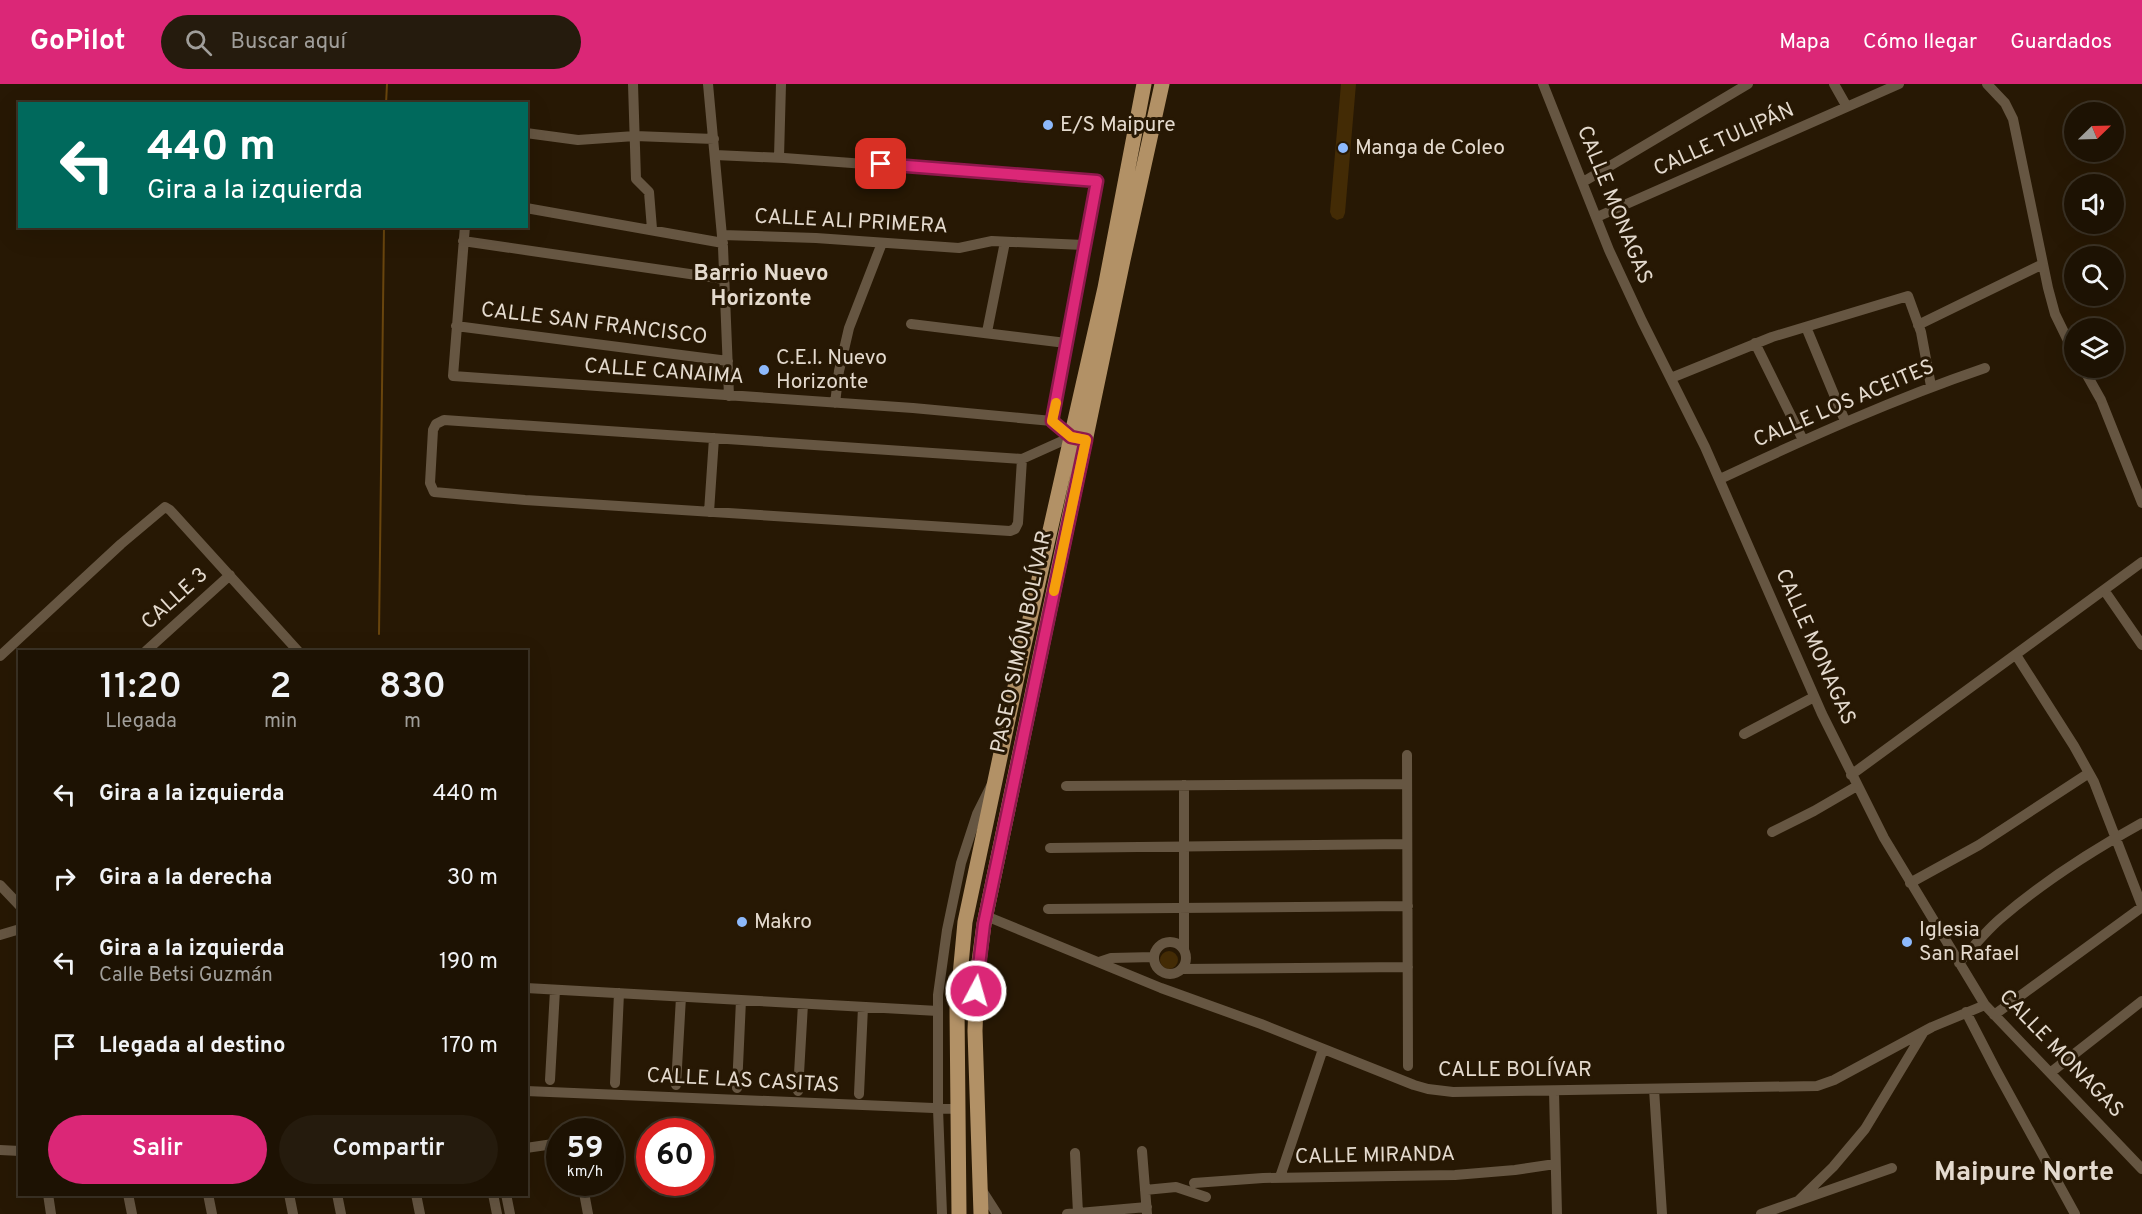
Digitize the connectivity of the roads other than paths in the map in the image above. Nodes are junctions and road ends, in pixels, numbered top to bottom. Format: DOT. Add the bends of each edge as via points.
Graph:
graph roads {
  1 [pos="633,84"];
  2 [pos="708,84"];
  3 [pos="780,84"];
  4 [pos="1144,84"];
  5 [pos="1162,84"];
  6 [pos="1543,84"];
  7 [pos="1748,84"];
  8 [pos="1834,84"];
  9 [pos="1899,84"];
  10 [pos="1988,84"];
  11 [pos="1847,107"];
  12 [pos="528,133"];
  13 [pos="635,136"];
  14 [pos="714,140"];
  15 [pos="715,155"];
  16 [pos="779,157"];
  17 [pos="1583,182"];
  18 [pos="528,208"];
  19 [pos="1597,217"];
  20 [pos="465,228"];
  21 [pos="652,229"];
  22 [pos="723,239"];
  23 [pos="463,241"];
  24 [pos="1005,242"];
  25 [pos="882,243"];
  26 [pos="1084,245"];
  27 [pos="2043,264"];
  28 [pos="724,279"];
  29 [pos="911,324"];
  30 [pos="1918,325"];
  31 [pos="456,326"];
  32 [pos="1806,327"];
  33 [pos="987,332"];
  34 [pos="2064,332"];
  35 [pos="1066,343"];
  36 [pos="1755,344"];
  37 [pos="728,361"];
  38 [pos="1985,368"];
  39 [pos="1671,378"];
  40 [pos="2089,378"];
  41 [pos="1931,386"];
  42 [pos="729,396"];
  43 [pos="835,403"];
  44 [pos="1052,421"];
  45 [pos="1845,422"];
  46 [pos="714,438"];
  47 [pos="1079,439"];
  48 [pos="1803,440"];
  49 [pos="1022,459"];
  50 [pos="1720,479"];
  51 [pos="2142,503"];
  52 [pos="709,512"];
  53 [pos="2142,562"];
  54 [pos="230,575"];
  55 [pos="2104,590"];
  56 [pos="2142,645"];
  57 [pos="159,647"];
  58 [pos="297,650"];
  59 [pos="2016,655"];
  60 [pos="0,656"];
  61 [pos="1814,697"];
  62 [pos="1744,734"];
  63 [pos="1407,755"];
  64 [pos="2089,773"];
  65 [pos="1851,775"];
  66 [pos="995,778"];
  67 [pos="1407,784"];
  68 [pos="1184,785"];
  69 [pos="1066,786"];
  70 [pos="1857,786"];
  71 [pos="2142,822"];
  72 [pos="1772,832"];
  73 [pos="2115,838"];
  74 [pos="1407,844"];
  75 [pos="1050,848"];
  76 [pos="1910,883"];
  77 [pos="0,885"];
  78 [pos="18,904"];
  79 [pos="1408,906"];
  80 [pos="2142,906"];
  81 [pos="1047,909"];
  82 [pos="967,910"];
  83 [pos="986,916"];
  84 [pos="18,930"];
  85 [pos="0,935"];
  86 [pos="1184,949"];
  87 [pos="1154,957"];
  88 [pos="1099,962"];
  89 [pos="1959,963"];
  90 [pos="1408,967"];
  91 [pos="1182,969"];
  92 [pos="528,988"];
  93 [pos="555,990"];
  94 [pos="619,993"];
  95 [pos="681,997"];
  96 [pos="741,1000"];
  97 [pos="2142,1001"];
  98 [pos="803,1004"];
  99 [pos="1985,1005"];
  100 [pos="863,1007"];
  101 [pos="938,1011"];
  102 [pos="1966,1012"];
  103 [pos="1994,1015"];
  104 [pos="1925,1031"];
  105 [pos="1323,1050"];
  106 [pos="1408,1066"];
  107 [pos="2050,1073"];
  108 [pos="550,1080"];
  109 [pos="615,1083"];
  110 [pos="676,1085"];
  111 [pos="737,1088"];
  112 [pos="1654,1089"];
  113 [pos="528,1091"];
  114 [pos="798,1091"];
  115 [pos="1554,1091"];
  116 [pos="859,1094"];
  117 [pos="938,1109"];
  118 [pos="957,1109"];
  119 [pos="546,1145"];
  120 [pos="528,1148"];
  121 [pos="0,1150"];
  122 [pos="18,1151"];
  123 [pos="1142,1151"];
  124 [pos="1075,1153"];
  125 [pos="1556,1164"];
  126 [pos="1892,1168"];
  127 [pos="2142,1169"];
  128 [pos="1280,1177"];
  129 [pos="1194,1183"];
  130 [pos="980,1187"];
  131 [pos="1145,1190"];
  132 [pos="48,1196"];
  133 [pos="128,1196"];
  134 [pos="208,1196"];
  135 [pos="289,1196"];
  136 [pos="337,1196"];
  137 [pos="416,1196"];
  138 [pos="493,1196"];
  139 [pos="506,1196"];
  140 [pos="585,1196"];
  141 [pos="1206,1197"];
  142 [pos="1799,1200"];
  143 [pos="1147,1210"];
  144 [pos="51,1214"];
  145 [pos="132,1214"];
  146 [pos="212,1214"];
  147 [pos="292,1214"];
  148 [pos="341,1214"];
  149 [pos="420,1214"];
  150 [pos="496,1214"];
  151 [pos="510,1214"];
  152 [pos="588,1214"];
  153 [pos="942,1214"];
  154 [pos="959,1214"];
  155 [pos="981,1214"];
  156 [pos="997,1214"];
  157 [pos="1073,1214"];
  158 [pos="1557,1214"];
  159 [pos="1662,1214"];
  160 [pos="1761,1214"];
  161 [pos="2075,1214"];
  1 -- 13 [label="street"];
  2 -- 14 [label="street"];
  3 -- 16 [label="street"];
  4 -- 47 [label="main road, PASEO SIMÓN BOLÍVAR"];
  5 -- 47 [label="main road, PASEO SIMÓN BOLÍVAR"];
  6 -- 17 [label="street, CALLE MONAGAS"];
  7 -- 17 [label="street"];
  8 -- 11 [label="street"];
  9 -- 11 [label="street, CALLE TULIPÁN"];
  10 -- 27 [label="street" via="2013,119"];
  11 -- 19 [label="street, CALLE TULIPÁN"];
  12 -- 13 [label="street" via="578,140"];
  13 -- 14 [label="street"];
  13 -- 21 [label="street" via="636,179 649,192"];
  14 -- 15 [label="street"];
  15 -- 16 [label="street"];
  15 -- 22 [label="street"];
  16 -- 26 [label="street" via="1097,181"];
  17 -- 19 [label="street, CALLE MONAGAS"];
  18 -- 21 [label="street, CALLE ALI PRIMERA"];
  19 -- 39 [label="street, CALLE MONAGAS"];
  20 -- 23 [label="street"];
  21 -- 22 [label="street, CALLE ALI PRIMERA"];
  22 -- 25 [label="street, CALLE ALI PRIMERA" via="807,237"];
  22 -- 28 [label="street"];
  23 -- 28 [label="street"];
  23 -- 31 [label="street"];
  24 -- 25 [label="street, CALLE ALI PRIMERA" via="959,248"];
  24 -- 26 [label="street, CALLE ALI PRIMERA"];
  24 -- 33 [label="street"];
  25 -- 43 [label="street" via="846,339"];
  26 -- 35 [label="street"];
  27 -- 30 [label="street"];
  27 -- 34 [label="street" via="2055,314"];
  28 -- 37 [label="street"];
  29 -- 33 [label="street"];
  30 -- 32 [label="street" via="1908,296"];
  30 -- 41 [label="street"];
  31 -- 37 [label="street, CALLE SAN FRANCISCO"];
  31 -- 42 [label="street, CALLE CANAIMA" via="453,376"];
  32 -- 36 [label="street"];
  32 -- 45 [label="street"];
  33 -- 35 [label="street"];
  35 -- 44 [label="street"];
  36 -- 39 [label="street"];
  36 -- 48 [label="street"];
  37 -- 42 [label="street"];
  38 -- 41 [label="street, CALLE LOS ACEITES"];
  39 -- 50 [label="street, CALLE MONAGAS"];
  40 -- 51 [label="street"];
  41 -- 45 [label="street, CALLE LOS ACEITES"];
  42 -- 43 [label="street, CALLE CANAIMA"];
  43 -- 44 [label="street, CALLE CANAIMA"];
  44 -- 47 [label="street"];
  45 -- 48 [label="street, CALLE LOS ACEITES"];
  46 -- 49 [label="street"];
  46 -- 52 [label="street"];
  46 -- 52 [label="street" via="444,420 434,427 431,452 430,487 439,494"];
  47 -- 49 [label="street"];
  47 -- 66 [label="main road, PASEO SIMÓN BOLÍVAR"];
  47 -- 83 [label="main road, PASEO SIMÓN BOLÍVAR"];
  48 -- 50 [label="street, CALLE LOS ACEITES"];
  49 -- 52 [label="street" via="1018,523 1012,531"];
  50 -- 61 [label="street, CALLE MONAGAS"];
  53 -- 55 [label="street"];
  54 -- 57 [label="street, CALLE 3"];
  54 -- 58 [label="street"];
  54 -- 60 [label="street" via="170,510 163,508"];
  55 -- 56 [label="street"];
  55 -- 59 [label="street"];
  59 -- 64 [label="street"];
  59 -- 65 [label="street"];
  61 -- 62 [label="street"];
  61 -- 65 [label="street, CALLE MONAGAS"];
  63 -- 67 [label="street"];
  64 -- 73 [label="street"];
  64 -- 76 [label="street" via="1979,845"];
  65 -- 70 [label="street, CALLE MONAGAS"];
  66 -- 82 [label="main road, PASEO SIMÓN BOLÍVAR"];
  66 -- 101 [label="street, PASEO SIMÓN BOLÍVAR" via="981,803 961,863 947,930"];
  67 -- 68 [label="street"];
  67 -- 74 [label="street"];
  68 -- 69 [label="street"];
  68 -- 86 [label="street"];
  70 -- 72 [label="street"];
  70 -- 76 [label="street, CALLE MONAGAS"];
  71 -- 73 [label="street"];
  73 -- 80 [label="street"];
  73 -- 89 [label="street" via="2001,918"];
  74 -- 75 [label="street"];
  74 -- 79 [label="street"];
  76 -- 89 [label="street, CALLE MONAGAS"];
  77 -- 78 [label="street"];
  79 -- 81 [label="street"];
  79 -- 90 [label="street"];
  80 -- 103 [label="street"];
  82 -- 83 [label="main road"];
  82 -- 118 [label="main road, PASEO SIMÓN BOLÍVAR" via="957,999"];
  83 -- 88 [label="street, CALLE BOLÍVAR"];
  83 -- 130 [label="main road, PASEO SIMÓN BOLÍVAR" via="976,1004"];
  84 -- 85 [label="street"];
  86 -- 87 [label="street" via="1165,943 1158,947"];
  86 -- 91 [label="street" via="1186,962"];
  87 -- 88 [label="street"];
  87 -- 91 [label="street" via="1156,967 1163,973 1175,974"];
  88 -- 105 [label="street, CALLE BOLÍVAR"];
  89 -- 99 [label="street, CALLE MONAGAS"];
  90 -- 91 [label="street"];
  90 -- 106 [label="street"];
  92 -- 93 [label="street"];
  93 -- 94 [label="street"];
  93 -- 108 [label="street"];
  94 -- 95 [label="street"];
  94 -- 109 [label="street"];
  95 -- 96 [label="street"];
  95 -- 110 [label="street"];
  96 -- 98 [label="street"];
  96 -- 111 [label="street"];
  97 -- 107 [label="street"];
  98 -- 100 [label="street"];
  98 -- 114 [label="street"];
  99 -- 102 [label="street, CALLE BOLÍVAR"];
  99 -- 103 [label="street, CALLE MONAGAS"];
  100 -- 101 [label="street"];
  100 -- 116 [label="street"];
  101 -- 117 [label="street, PASEO SIMÓN BOLÍVAR"];
  102 -- 104 [label="street, CALLE BOLÍVAR"];
  102 -- 161 [label="street"];
  103 -- 107 [label="street, CALLE MONAGAS"];
  104 -- 112 [label="street, CALLE BOLÍVAR" via="1817,1086"];
  104 -- 142 [label="street" via="1865,1129"];
  105 -- 115 [label="street, CALLE BOLÍVAR" via="1428,1089"];
  105 -- 128 [label="street"];
  107 -- 127 [label="street, CALLE MONAGAS"];
  112 -- 115 [label="street, CALLE BOLÍVAR"];
  112 -- 159 [label="street"];
  113 -- 117 [label="street, CALLE LAS CASITAS"];
  115 -- 125 [label="street"];
  117 -- 118 [label="street, CALLE LAS CASITAS"];
  117 -- 153 [label="street, PASEO SIMÓN BOLÍVAR"];
  118 -- 154 [label="main road, PASEO SIMÓN BOLÍVAR"];
  119 -- 120 [label="street"];
  121 -- 122 [label="street"];
  123 -- 131 [label="street"];
  124 -- 157 [label="street"];
  125 -- 128 [label="street, CALLE MIRANDA" via="1455,1175"];
  125 -- 158 [label="street"];
  126 -- 142 [label="street"];
  128 -- 129 [label="street, CALLE MIRANDA"];
  130 -- 155 [label="main road, PASEO SIMÓN BOLÍVAR"];
  130 -- 156 [label="street"];
  131 -- 141 [label="street" via="1176,1187"];
  131 -- 143 [label="street"];
  132 -- 144 [label="street"];
  133 -- 145 [label="street"];
  134 -- 146 [label="street"];
  135 -- 147 [label="street"];
  136 -- 148 [label="street"];
  137 -- 149 [label="street"];
  138 -- 150 [label="street"];
  139 -- 151 [label="street"];
  140 -- 152 [label="street"];
  142 -- 160 [label="street"];
  143 -- 157 [label="street"];
}
